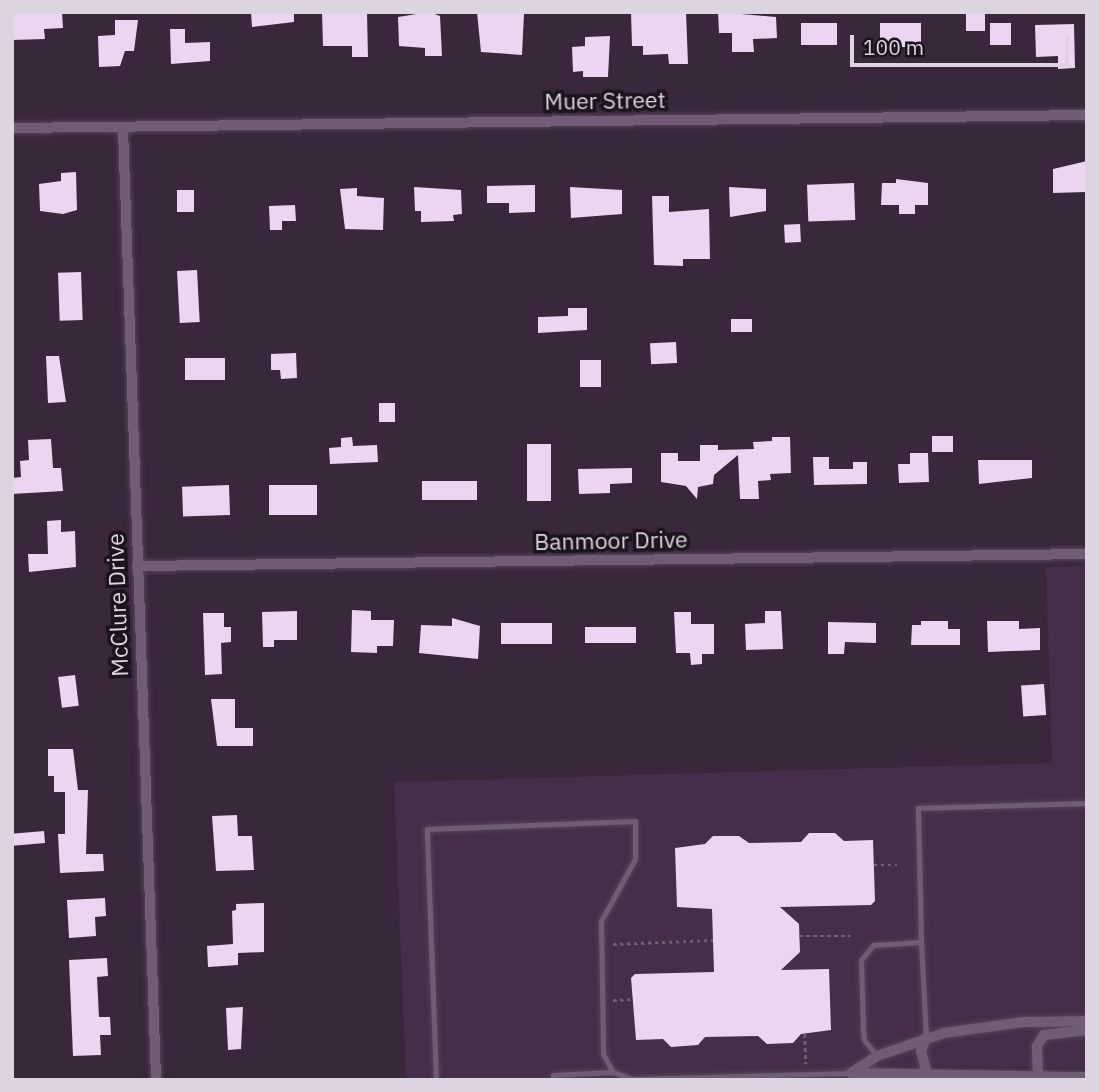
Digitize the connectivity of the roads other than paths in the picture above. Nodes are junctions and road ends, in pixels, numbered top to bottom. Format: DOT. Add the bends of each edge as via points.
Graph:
graph roads {
  1 [pos="1087,114"];
  2 [pos="12,128"];
  3 [pos="123,128"];
  4 [pos="1087,555"];
  5 [pos="136,566"];
  6 [pos="1087,803"];
  7 [pos="921,942"];
  8 [pos="1087,1021"];
  9 [pos="1087,1030"];
  10 [pos="926,1038"];
  11 [pos="877,1056"];
  12 [pos="612,1072"];
  13 [pos="851,1073"];
  14 [pos="928,1077"];
  15 [pos="1087,1077"];
  16 [pos="1038,1078"];
  17 [pos="1057,1079"];
  18 [pos="156,1080"];
  19 [pos="436,1080"];
  20 [pos="553,1080"];
  1 -- 3 [label="street, Muer Street"];
  2 -- 3 [label="street, Muer Street"];
  3 -- 5 [label="street, McClure Drive"];
  4 -- 5 [label="street, Banmoor Drive"];
  5 -- 18 [label="street, McClure Drive"];
  6 -- 7 [label="lane" via="918,808"];
  7 -- 10 [label="lane"];
  7 -- 11 [label="lane" via="881,942 865,951 860,960 864,1040"];
  8 -- 10 [label="street" via="1000,1025"];
  9 -- 16 [label="street" via="1044,1035 1037,1046"];
  10 -- 11 [label="street"];
  10 -- 14 [label="street" via="922,1051"];
  11 -- 13 [label="street"];
  12 -- 13 [label="lane" via="632,1079"];
  12 -- 19 [label="lane" via="603,1054 601,921 635,859 635,821 427,829"];
  12 -- 20 [label="lane" via="553,1075"];
  13 -- 14 [label="street"];
  14 -- 16 [label="street"];
  15 -- 17 [label="street"];
  16 -- 17 [label="street"];
}
